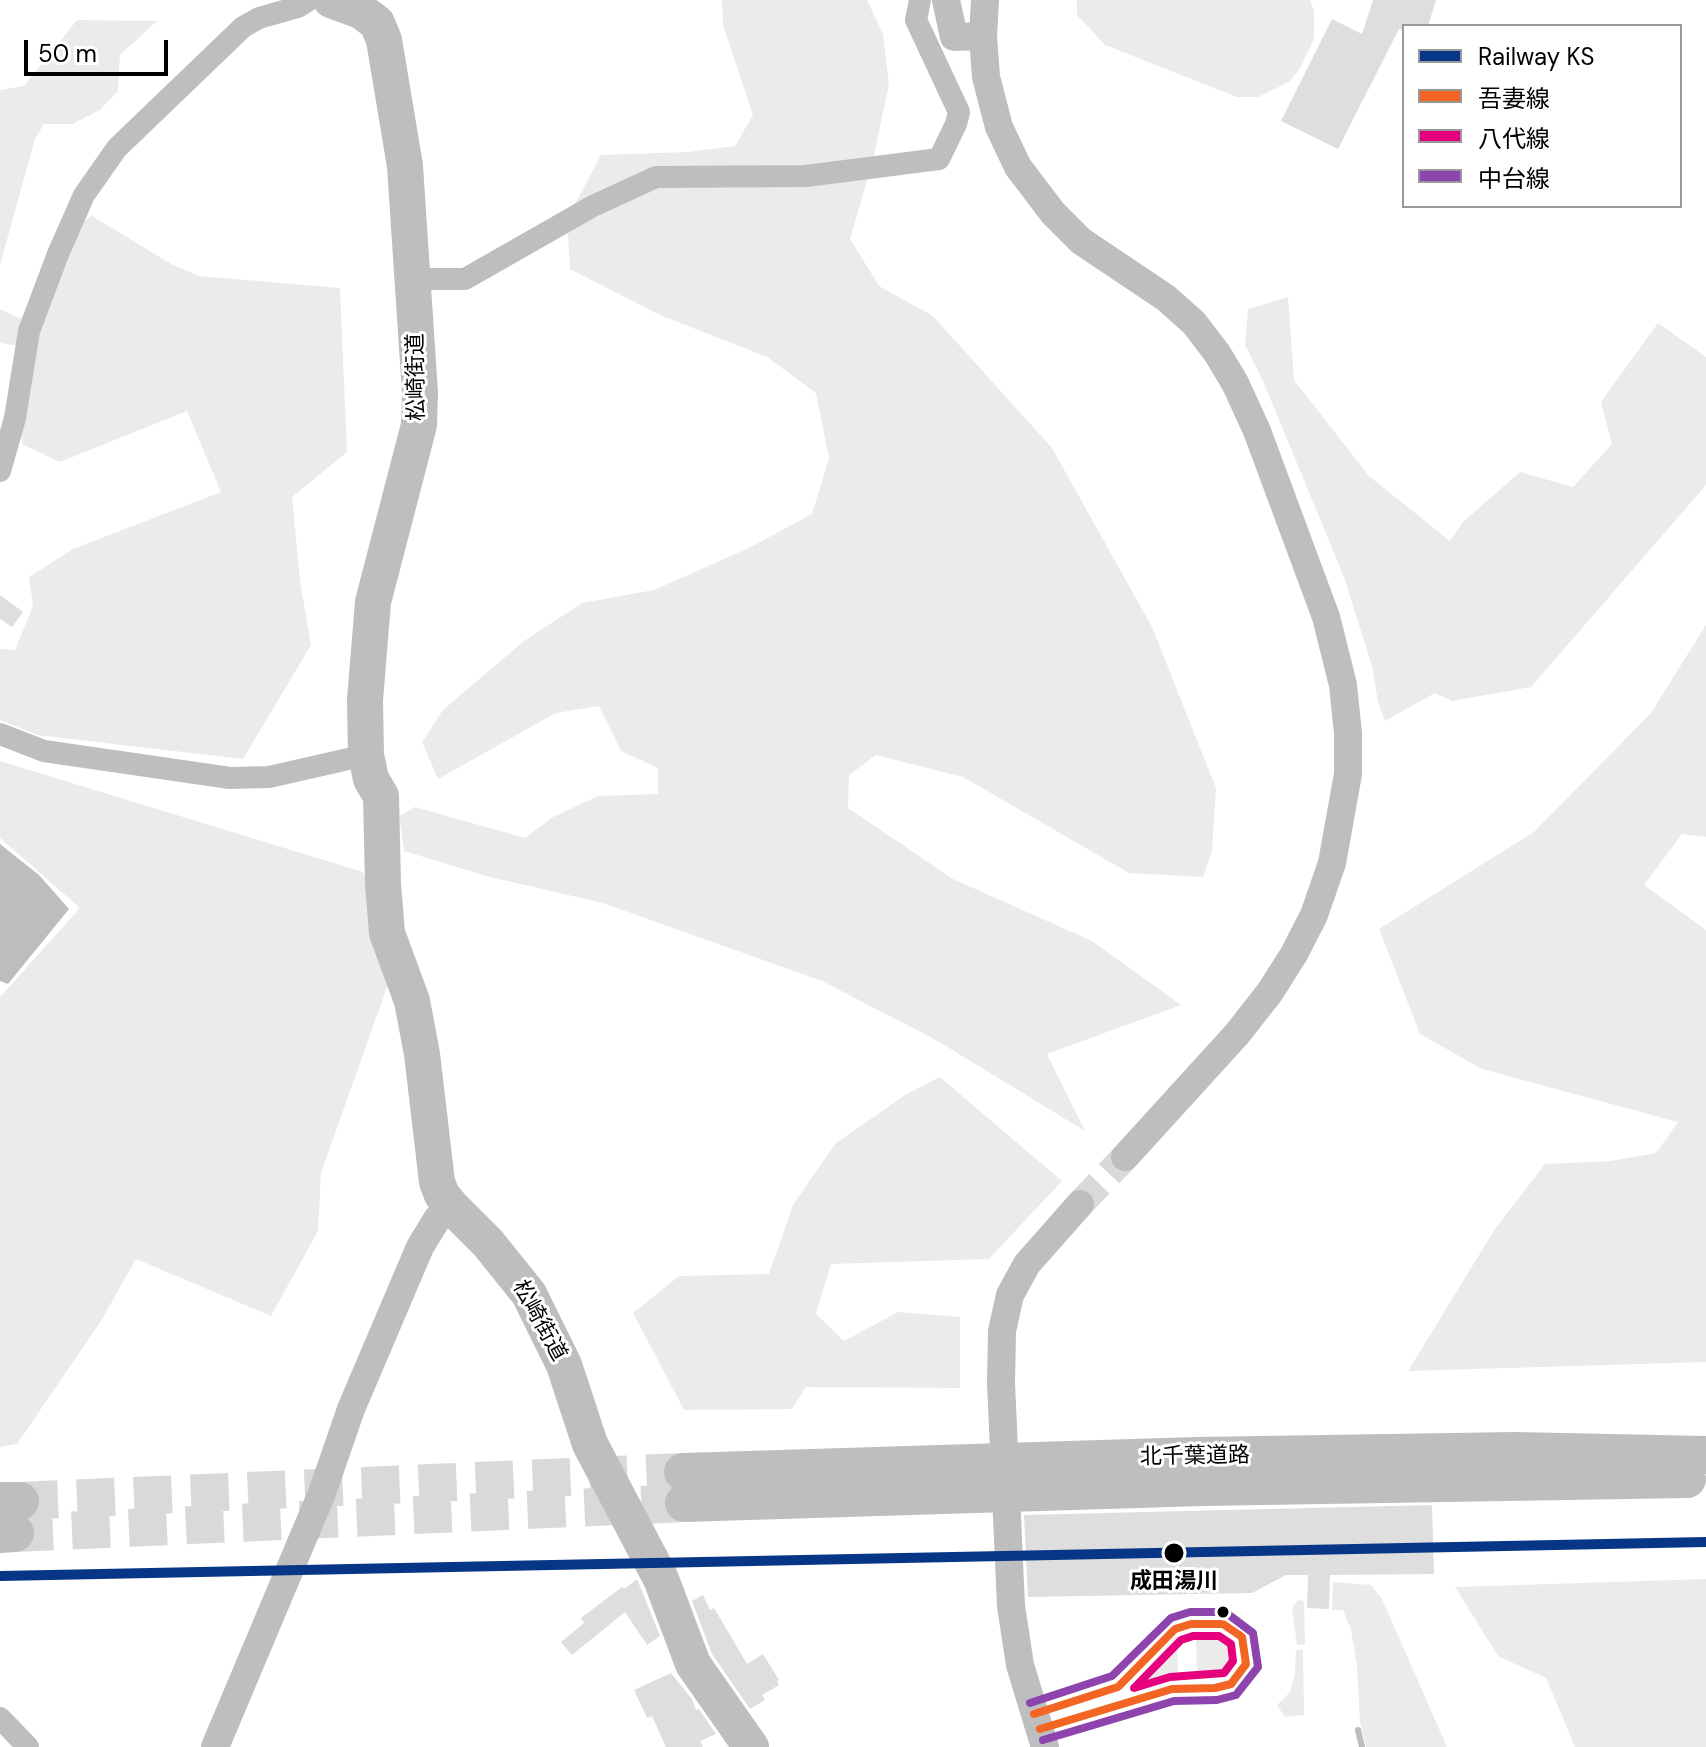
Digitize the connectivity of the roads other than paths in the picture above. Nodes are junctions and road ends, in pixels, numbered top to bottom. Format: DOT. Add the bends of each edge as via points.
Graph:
graph roads {
  1 [pos="309,0"];
  2 [pos="331,0"];
  3 [pos="920,0"];
  4 [pos="946,0"];
  5 [pos="985,0"];
  6 [pos="983,36"];
  7 [pos="413,279"];
  8 [pos="0,471"];
  9 [pos="0,734"];
  10 [pos="366,755"];
  11 [pos="1125,1157"];
  12 [pos="1080,1204"];
  13 [pos="452,1207"];
  14 [pos="1706,1434"];
  15 [pos="1515,1451"];
  16 [pos="1706,1455"];
  17 [pos="1706,1479"];
  18 [pos="867,1482"];
  19 [pos="1583,1482"];
  20 [pos="684,1488"];
  21 [pos="1706,1490"];
  22 [pos="0,1718"];
  23 [pos="28,1747"];
  24 [pos="215,1747"];
  25 [pos="751,1747"];
  26 [pos="1045,1747"];
  1 -- 8 [label="street" via="243,27 117,148 84,195 29,331"];
  2 -- 7 [label="main road, 松崎街道" via="382,13 401,138"];
  3 -- 7 [label="street" via="916,20 959,112 939,159 806,176 656,177 593,206 465,279"];
  4 -- 6 [label="street" via="954,37"];
  5 -- 6 [label="street"];
  6 -- 11 [label="street" via="986,77 999,127 1018,167 1081,241 1194,323 1235,383 1326,617 1343,685 1348,774 1332,863 1314,915 1270,992"];
  7 -- 10 [label="main road, 松崎街道" via="419,425 373,602"];
  9 -- 10 [label="street" via="44,751 230,778 269,777"];
  10 -- 13 [label="main road, 松崎街道" via="381,796 387,933 412,1001 437,1182"];
  12 -- 26 [label="street" via="1027,1264 1010,1295 1002,1331 1011,1606 1020,1665"];
  13 -- 24 [label="street" via="437,1219 420,1247"];
  13 -- 25 [label="main road, 松崎街道" via="529,1294 564,1365 590,1444 661,1579 693,1664"];
  14 -- 15 [label="highway"];
  15 -- 16 [label="highway, 北千葉道路"];
  15 -- 18 [label="highway, 北千葉道路" via="1197,1456"];
  17 -- 19 [label="highway, 北千葉道路"];
  18 -- 19 [label="highway, 北千葉道路" via="1203,1487"];
  18 -- 20 [label="highway, 北千葉道路"];
  19 -- 21 [label="highway"];
  22 -- 23 [label="street"];
}
